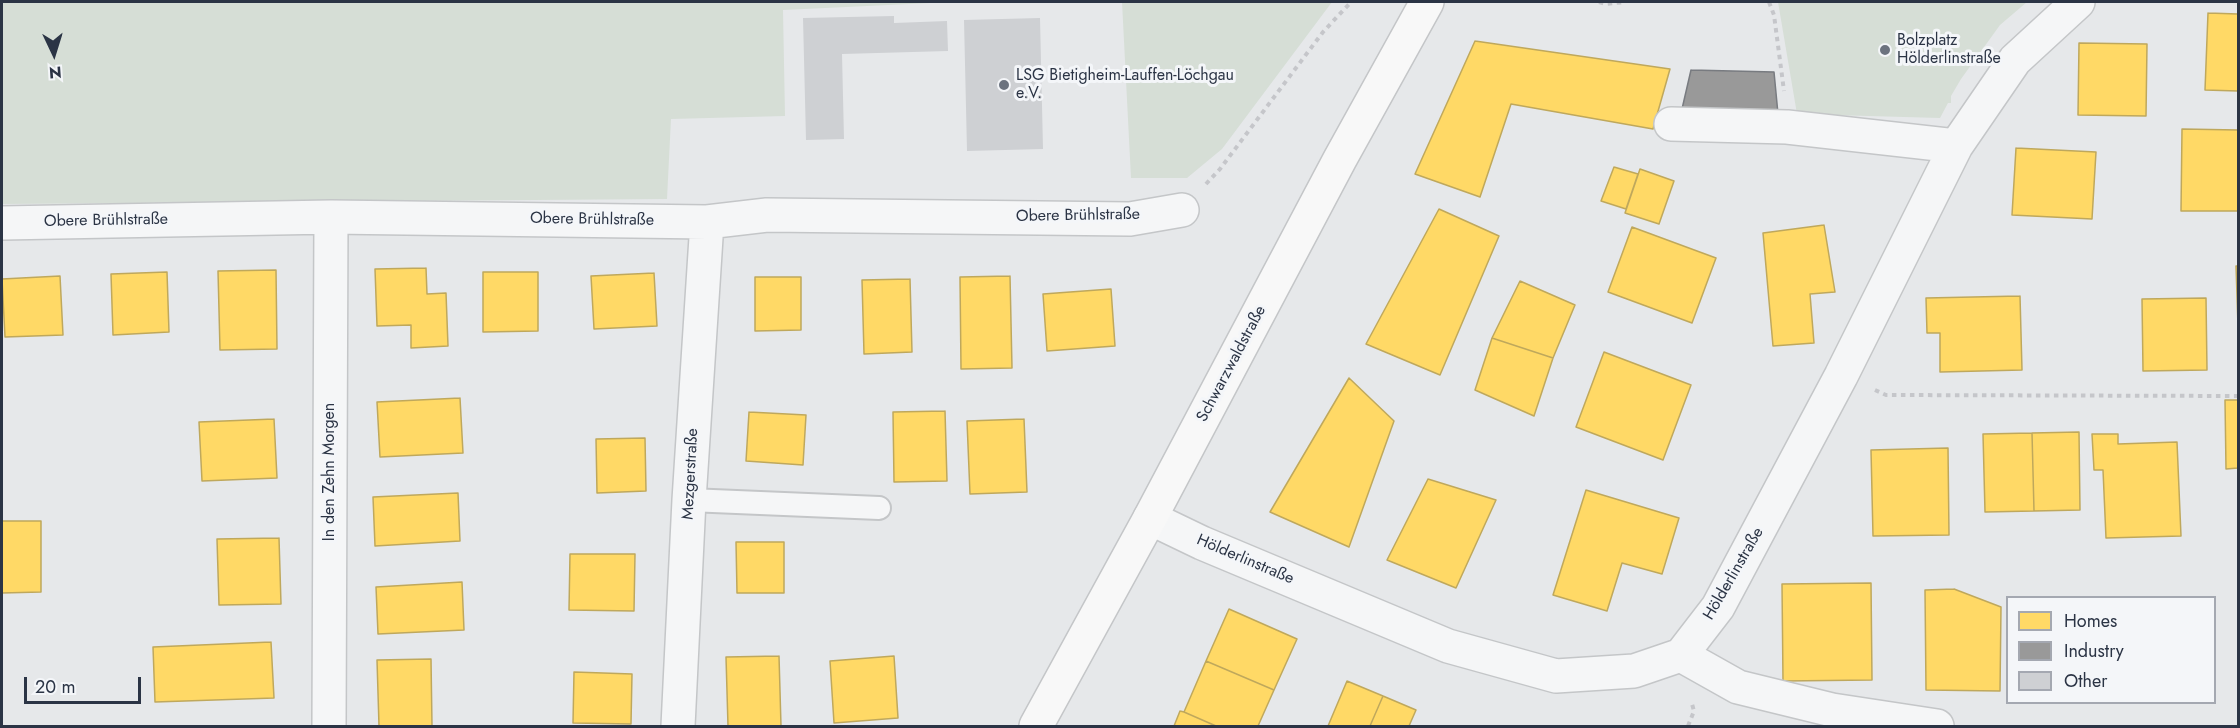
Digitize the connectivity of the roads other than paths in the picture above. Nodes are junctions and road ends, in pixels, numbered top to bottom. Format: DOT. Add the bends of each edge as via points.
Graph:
graph roads {
  1 [pos="1427,2"];
  2 [pos="2078,2"];
  3 [pos="1671,124"];
  4 [pos="1956,146"];
  5 [pos="1182,210"];
  6 [pos="331,217"];
  7 [pos="707,222"];
  8 [pos="2,223"];
  9 [pos="689,501"];
  10 [pos="879,508"];
  11 [pos="1150,518"];
  12 [pos="1682,655"];
  13 [pos="329,726"];
  14 [pos="678,726"];
  15 [pos="1036,726"];
  16 [pos="1937,726"];
  1 -- 11 [label="main road, Schwarzwaldstraße"];
  2 -- 4 [label="street, Hölderlinstraße" via="2015,60"];
  3 -- 4 [label="street" via="1787,127"];
  4 -- 12 [label="street, Hölderlinstraße" via="1841,376 1718,607"];
  5 -- 7 [label="street, Obere Brühlstraße" via="1130,219 767,215"];
  6 -- 7 [label="street, Obere Brühlstraße"];
  6 -- 8 [label="street, Obere Brühlstraße"];
  6 -- 13 [label="street, In den Zehn Morgen"];
  7 -- 9 [label="street, Mezgerstraße"];
  9 -- 10 [label="lane"];
  9 -- 14 [label="street, Mezgerstraße"];
  11 -- 12 [label="street, Hölderlinstraße" via="1448,646 1557,676 1634,671"];
  11 -- 15 [label="main road, Schwarzwaldstraße"];
  12 -- 16 [label="street" via="1738,687 1832,710"];
}
